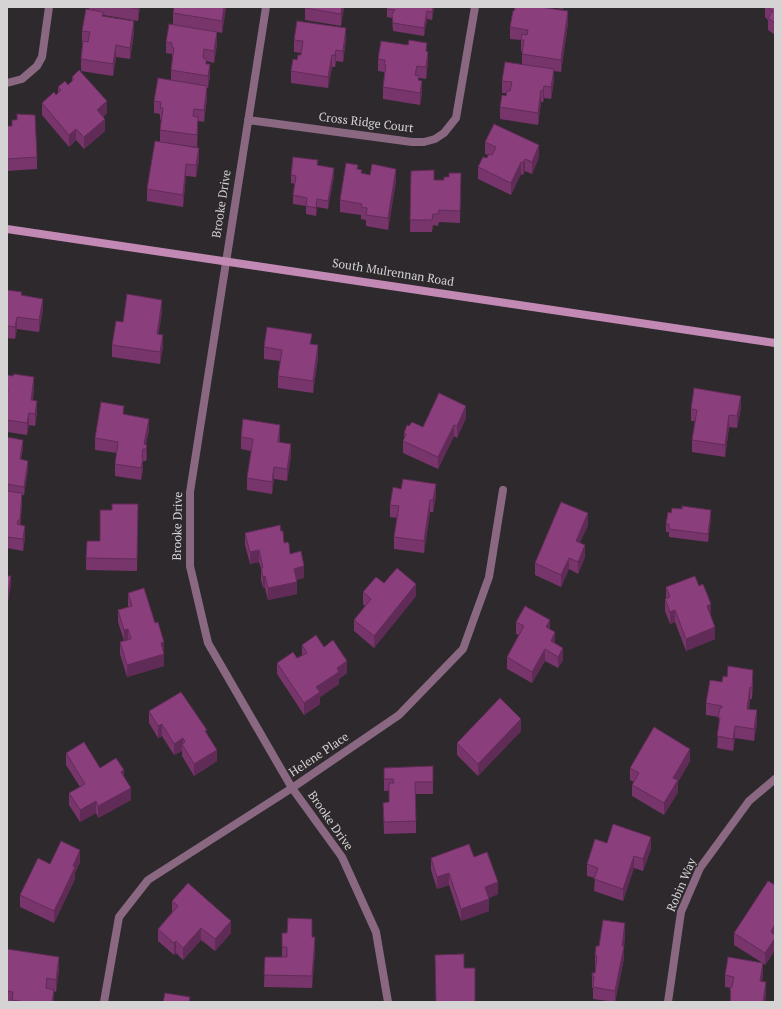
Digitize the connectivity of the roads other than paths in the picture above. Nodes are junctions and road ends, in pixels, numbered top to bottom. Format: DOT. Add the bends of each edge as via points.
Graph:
graph roads {
  1 [pos="49,7"];
  2 [pos="266,7"];
  3 [pos="476,7"];
  4 [pos="7,83"];
  5 [pos="248,120"];
  6 [pos="7,229"];
  7 [pos="225,260"];
  8 [pos="775,343"];
  9 [pos="504,490"];
  10 [pos="775,779"];
  11 [pos="292,788"];
  12 [pos="104,1002"];
  13 [pos="388,1002"];
  14 [pos="668,1002"];
  1 -- 4 [label="street" via="42,56 37,66 22,79"];
  2 -- 5 [label="street, Brooke Drive"];
  3 -- 5 [label="street, Cross Ridge Court" via="456,118 444,133 434,139 412,142"];
  5 -- 7 [label="street, Brooke Drive"];
  6 -- 7 [label="street, South Mulrennan Road"];
  7 -- 8 [label="street, South Mulrennan Road"];
  7 -- 11 [label="street, Brooke Drive" via="190,492 190,566 208,643"];
  9 -- 11 [label="street, Helene Place" via="489,577 463,650 399,715"];
  10 -- 14 [label="street, Robin Way" via="749,801 700,868 682,912"];
  11 -- 12 [label="street, Helene Place" via="148,880 119,917"];
  11 -- 13 [label="street, Brooke Drive" via="342,857 376,932"];
}
